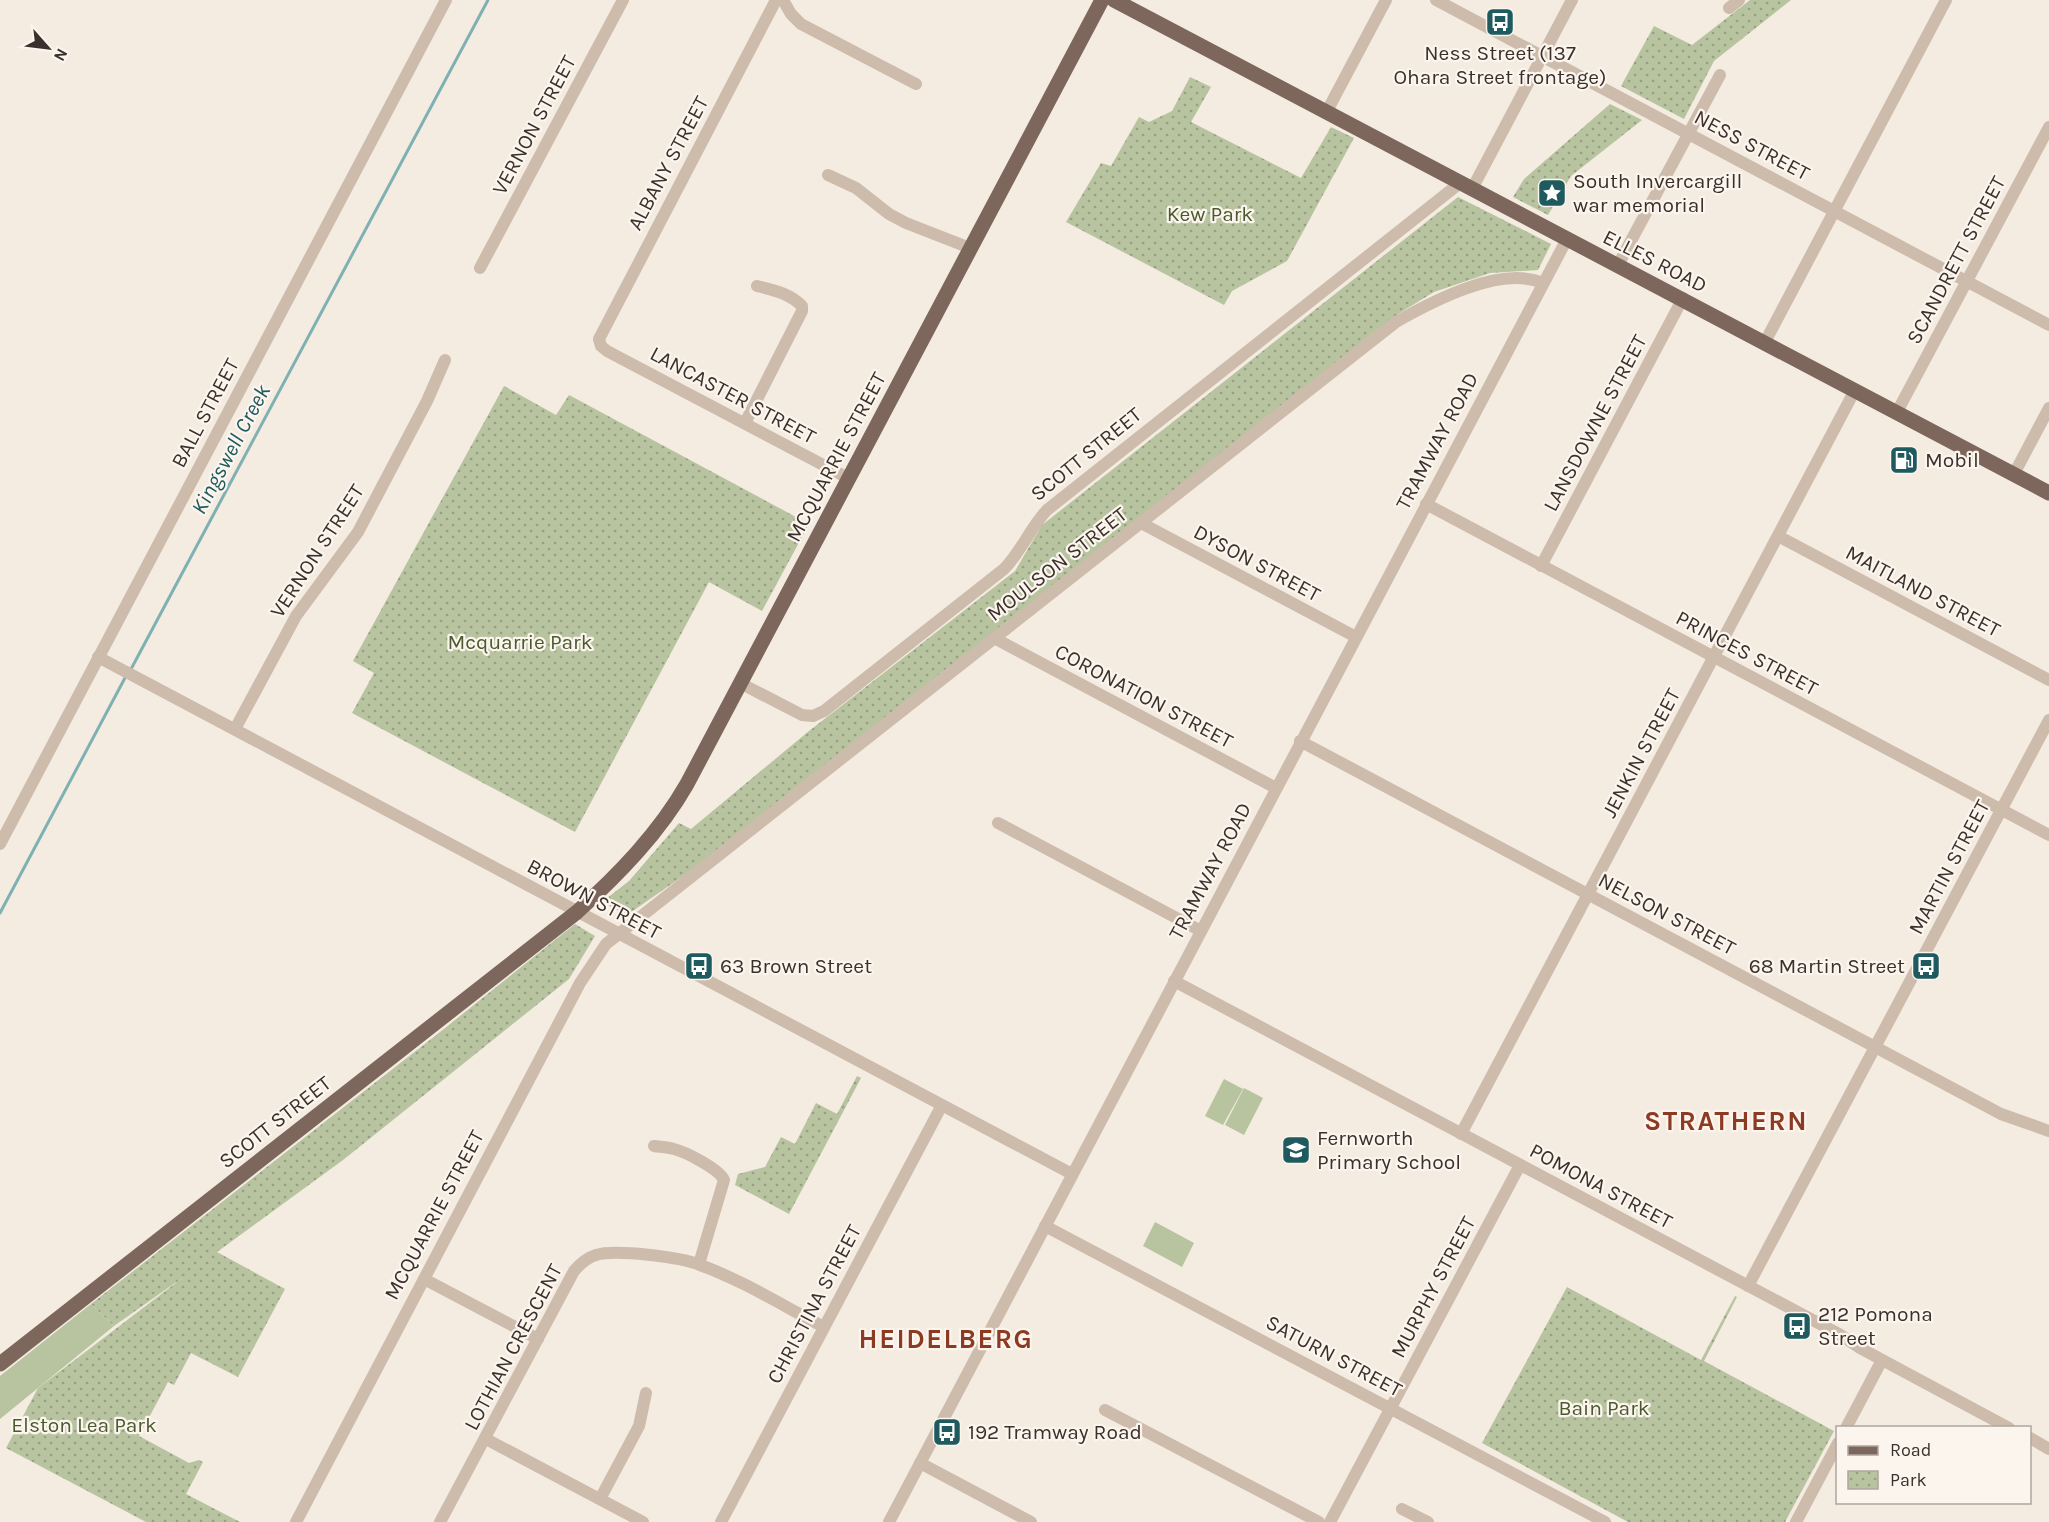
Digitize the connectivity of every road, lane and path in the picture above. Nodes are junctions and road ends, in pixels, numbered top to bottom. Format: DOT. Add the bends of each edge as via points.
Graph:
graph roads {
  1 [pos="446,0"];
  2 [pos="623,0"];
  3 [pos="776,0"];
  4 [pos="783,0"];
  5 [pos="1102,0"];
  6 [pos="1114,0"];
  7 [pos="1386,0"];
  8 [pos="1436,0"];
  9 [pos="1572,0"];
  10 [pos="1946,0"];
  11 [pos="1542,56"];
  12 [pos="1720,75"];
  13 [pos="916,84"];
  14 [pos="1326,113"];
  15 [pos="2049,127"];
  16 [pos="1689,134"];
  17 [pos="828,175"];
  18 [pos="1466,186"];
  19 [pos="1835,211"];
  20 [pos="1567,239"];
  21 [pos="970,248"];
  22 [pos="1618,265"];
  23 [pos="480,268"];
  24 [pos="1967,281"];
  25 [pos="1543,283"];
  26 [pos="757,286"];
  27 [pos="1683,298"];
  28 [pos="2049,325"];
  29 [pos="1765,342"];
  30 [pos="601,346"];
  31 [pos="445,360"];
  32 [pos="1855,390"];
  33 [pos="2049,408"];
  34 [pos="1897,412"];
  35 [pos="745,423"];
  36 [pos="2014,474"];
  37 [pos="848,478"];
  38 [pos="2049,493"];
  39 [pos="1426,504"];
  40 [pos="1141,523"];
  41 [pos="1778,536"];
  42 [pos="1541,566"];
  43 [pos="1356,637"];
  44 [pos="994,638"];
  45 [pos="98,657"];
  46 [pos="1713,657"];
  47 [pos="2049,680"];
  48 [pos="740,683"];
  49 [pos="2049,720"];
  50 [pos="235,729"];
  51 [pos="1300,741"];
  52 [pos="1276,788"];
  53 [pos="2001,810"];
  54 [pos="998,823"];
  55 [pos="4,829"];
  56 [pos="2049,836"];
  57 [pos="0,844"];
  58 [pos="1588,894"];
  59 [pos="577,912"];
  60 [pos="1201,931"];
  61 [pos="618,933"];
  62 [pos="1174,981"];
  63 [pos="1876,1047"];
  64 [pos="942,1105"];
  65 [pos="2049,1131"];
  66 [pos="1461,1134"];
  67 [pos="654,1146"];
  68 [pos="1520,1165"];
  69 [pos="1072,1174"];
  70 [pos="1045,1226"];
  71 [pos="699,1264"];
  72 [pos="424,1279"];
  73 [pos="1748,1286"];
  74 [pos="824,1327"];
  75 [pos="538,1339"];
  76 [pos="1882,1360"];
  77 [pos="0,1364"];
  78 [pos="646,1393"];
  79 [pos="1391,1408"];
  80 [pos="1105,1410"];
  81 [pos="1847,1426"];
  82 [pos="2005,1426"];
  83 [pos="486,1439"];
  84 [pos="2031,1439"];
  85 [pos="1836,1447"];
  86 [pos="2049,1449"];
  87 [pos="920,1463"];
  88 [pos="600,1499"];
  89 [pos="1402,1509"];
  90 [pos="622,1517"];
  91 [pos="296,1522"];
  92 [pos="440,1522"];
  93 [pos="643,1522"];
  94 [pos="721,1522"];
  95 [pos="889,1522"];
  96 [pos="1031,1522"];
  97 [pos="1319,1522"];
  98 [pos="1330,1522"];
  99 [pos="1428,1522"];
  100 [pos="1605,1522"];
  101 [pos="1797,1522"];
  1 -- 45 [label="street, BALL STREET"];
  2 -- 23 [label="street, VERNON STREET"];
  3 -- 30 [label="street, ALBANY STREET" via="602,333"];
  4 -- 13 [label="street" via="801,24"];
  5 -- 21 [label="main road, MCQUARRIE STREET"];
  6 -- 14 [label="main road, ELLES ROAD"];
  7 -- 14 [label="street"];
  8 -- 11 [label="street, NESS STREET"];
  9 -- 11 [label="street"];
  10 -- 19 [label="street"];
  11 -- 16 [label="street, NESS STREET"];
  11 -- 18 [label="street"];
  12 -- 16 [label="street"];
  14 -- 18 [label="main road, ELLES ROAD"];
  15 -- 24 [label="street, SCANDRETT STREET"];
  16 -- 19 [label="street, NESS STREET"];
  16 -- 22 [label="street"];
  17 -- 21 [label="street" via="856,188 906,223"];
  18 -- 20 [label="main road, ELLES ROAD"];
  18 -- 48 [label="street, SCOTT STREET" via="1047,510 1004,569 824,711 802,715"];
  19 -- 24 [label="street, NESS STREET"];
  19 -- 29 [label="street"];
  20 -- 22 [label="main road, ELLES ROAD"];
  20 -- 25 [label="street, TRAMWAY ROAD"];
  21 -- 37 [label="main road, MCQUARRIE STREET"];
  22 -- 27 [label="main road, ELLES ROAD"];
  24 -- 28 [label="street, NESS STREET"];
  24 -- 34 [label="street, SCANDRETT STREET"];
  25 -- 39 [label="street, TRAMWAY ROAD"];
  25 -- 40 [label="street, MOULSON STREET" via="1527,278 1499,280 1469,287 1413,312"];
  26 -- 35 [label="street" via="782,292 802,306 802,311"];
  27 -- 29 [label="main road, ELLES ROAD"];
  27 -- 42 [label="street, LANSDOWNE STREET"];
  29 -- 32 [label="main road, ELLES ROAD"];
  30 -- 35 [label="street, LANCASTER STREET"];
  31 -- 50 [label="street, VERNON STREET" via="358,532 296,616"];
  32 -- 34 [label="main road, ELLES ROAD"];
  32 -- 41 [label="street, JENKIN STREET"];
  33 -- 36 [label="street"];
  34 -- 36 [label="main road, ELLES ROAD"];
  35 -- 37 [label="street, LANCASTER STREET"];
  36 -- 38 [label="main road, ELLES ROAD"];
  37 -- 48 [label="main road, MCQUARRIE STREET"];
  39 -- 42 [label="street, PRINCES STREET"];
  39 -- 43 [label="street, TRAMWAY ROAD"];
  40 -- 43 [label="street, DYSON STREET"];
  40 -- 44 [label="street, MOULSON STREET"];
  41 -- 46 [label="street, JENKIN STREET"];
  41 -- 47 [label="street, MAITLAND STREET"];
  42 -- 46 [label="street, PRINCES STREET"];
  43 -- 51 [label="street, TRAMWAY ROAD"];
  44 -- 52 [label="street, CORONATION STREET"];
  44 -- 61 [label="street, MOULSON STREET"];
  45 -- 50 [label="street, BROWN STREET"];
  45 -- 55 [label="street, BALL STREET"];
  46 -- 53 [label="street, PRINCES STREET"];
  46 -- 58 [label="street, JENKIN STREET"];
  48 -- 59 [label="main road, MCQUARRIE STREET" via="669,813 622,869"];
  49 -- 53 [label="street, MARTIN STREET"];
  50 -- 59 [label="street, BROWN STREET"];
  51 -- 52 [label="street, TRAMWAY ROAD"];
  51 -- 58 [label="street, NELSON STREET"];
  52 -- 60 [label="street, TRAMWAY ROAD"];
  53 -- 56 [label="street, PRINCES STREET"];
  53 -- 63 [label="street, MARTIN STREET"];
  54 -- 60 [label="street"];
  55 -- 57 [label="street, BALL STREET"];
  58 -- 63 [label="street, NELSON STREET"];
  58 -- 66 [label="street, JENKIN STREET"];
  59 -- 61 [label="street, BROWN STREET"];
  59 -- 77 [label="main road, SCOTT STREET"];
  60 -- 62 [label="street, TRAMWAY ROAD"];
  61 -- 64 [label="street, BROWN STREET"];
  61 -- 72 [label="street, MCQUARRIE STREET" via="584,976"];
  62 -- 66 [label="street, POMONA STREET"];
  62 -- 69 [label="street, TRAMWAY ROAD"];
  63 -- 65 [label="street, NELSON STREET" via="2001,1114"];
  63 -- 73 [label="street, MARTIN STREET"];
  64 -- 69 [label="street, BROWN STREET"];
  64 -- 74 [label="street, CHRISTINA STREET"];
  66 -- 68 [label="street, POMONA STREET"];
  67 -- 71 [label="street" via="676,1149 715,1169 724,1180"];
  68 -- 73 [label="street, POMONA STREET"];
  68 -- 79 [label="street, MURPHY STREET"];
  69 -- 70 [label="street, TRAMWAY ROAD"];
  70 -- 79 [label="street, SATURN STREET"];
  70 -- 87 [label="street, TRAMWAY ROAD"];
  71 -- 74 [label="street, LOTHIAN CRESCENT"];
  71 -- 75 [label="street, LOTHIAN CRESCENT" via="635,1253 590,1257 574,1271"];
  72 -- 75 [label="street"];
  72 -- 91 [label="street, MCQUARRIE STREET"];
  73 -- 76 [label="street, POMONA STREET"];
  74 -- 94 [label="street, CHRISTINA STREET"];
  75 -- 83 [label="street, LOTHIAN CRESCENT"];
  76 -- 81 [label="street"];
  76 -- 82 [label="street, POMONA STREET"];
  78 -- 88 [label="street" via="639,1426"];
  79 -- 98 [label="street, MURPHY STREET"];
  79 -- 100 [label="street, SATURN STREET"];
  80 -- 97 [label="street"];
  83 -- 88 [label="street"];
  83 -- 92 [label="street, LOTHIAN CRESCENT"];
  84 -- 86 [label="street"];
  85 -- 101 [label="street"];
  87 -- 95 [label="street, TRAMWAY ROAD"];
  87 -- 96 [label="street"];
  88 -- 90 [label="street"];
  89 -- 99 [label="street"];
  90 -- 93 [label="street"];
}
